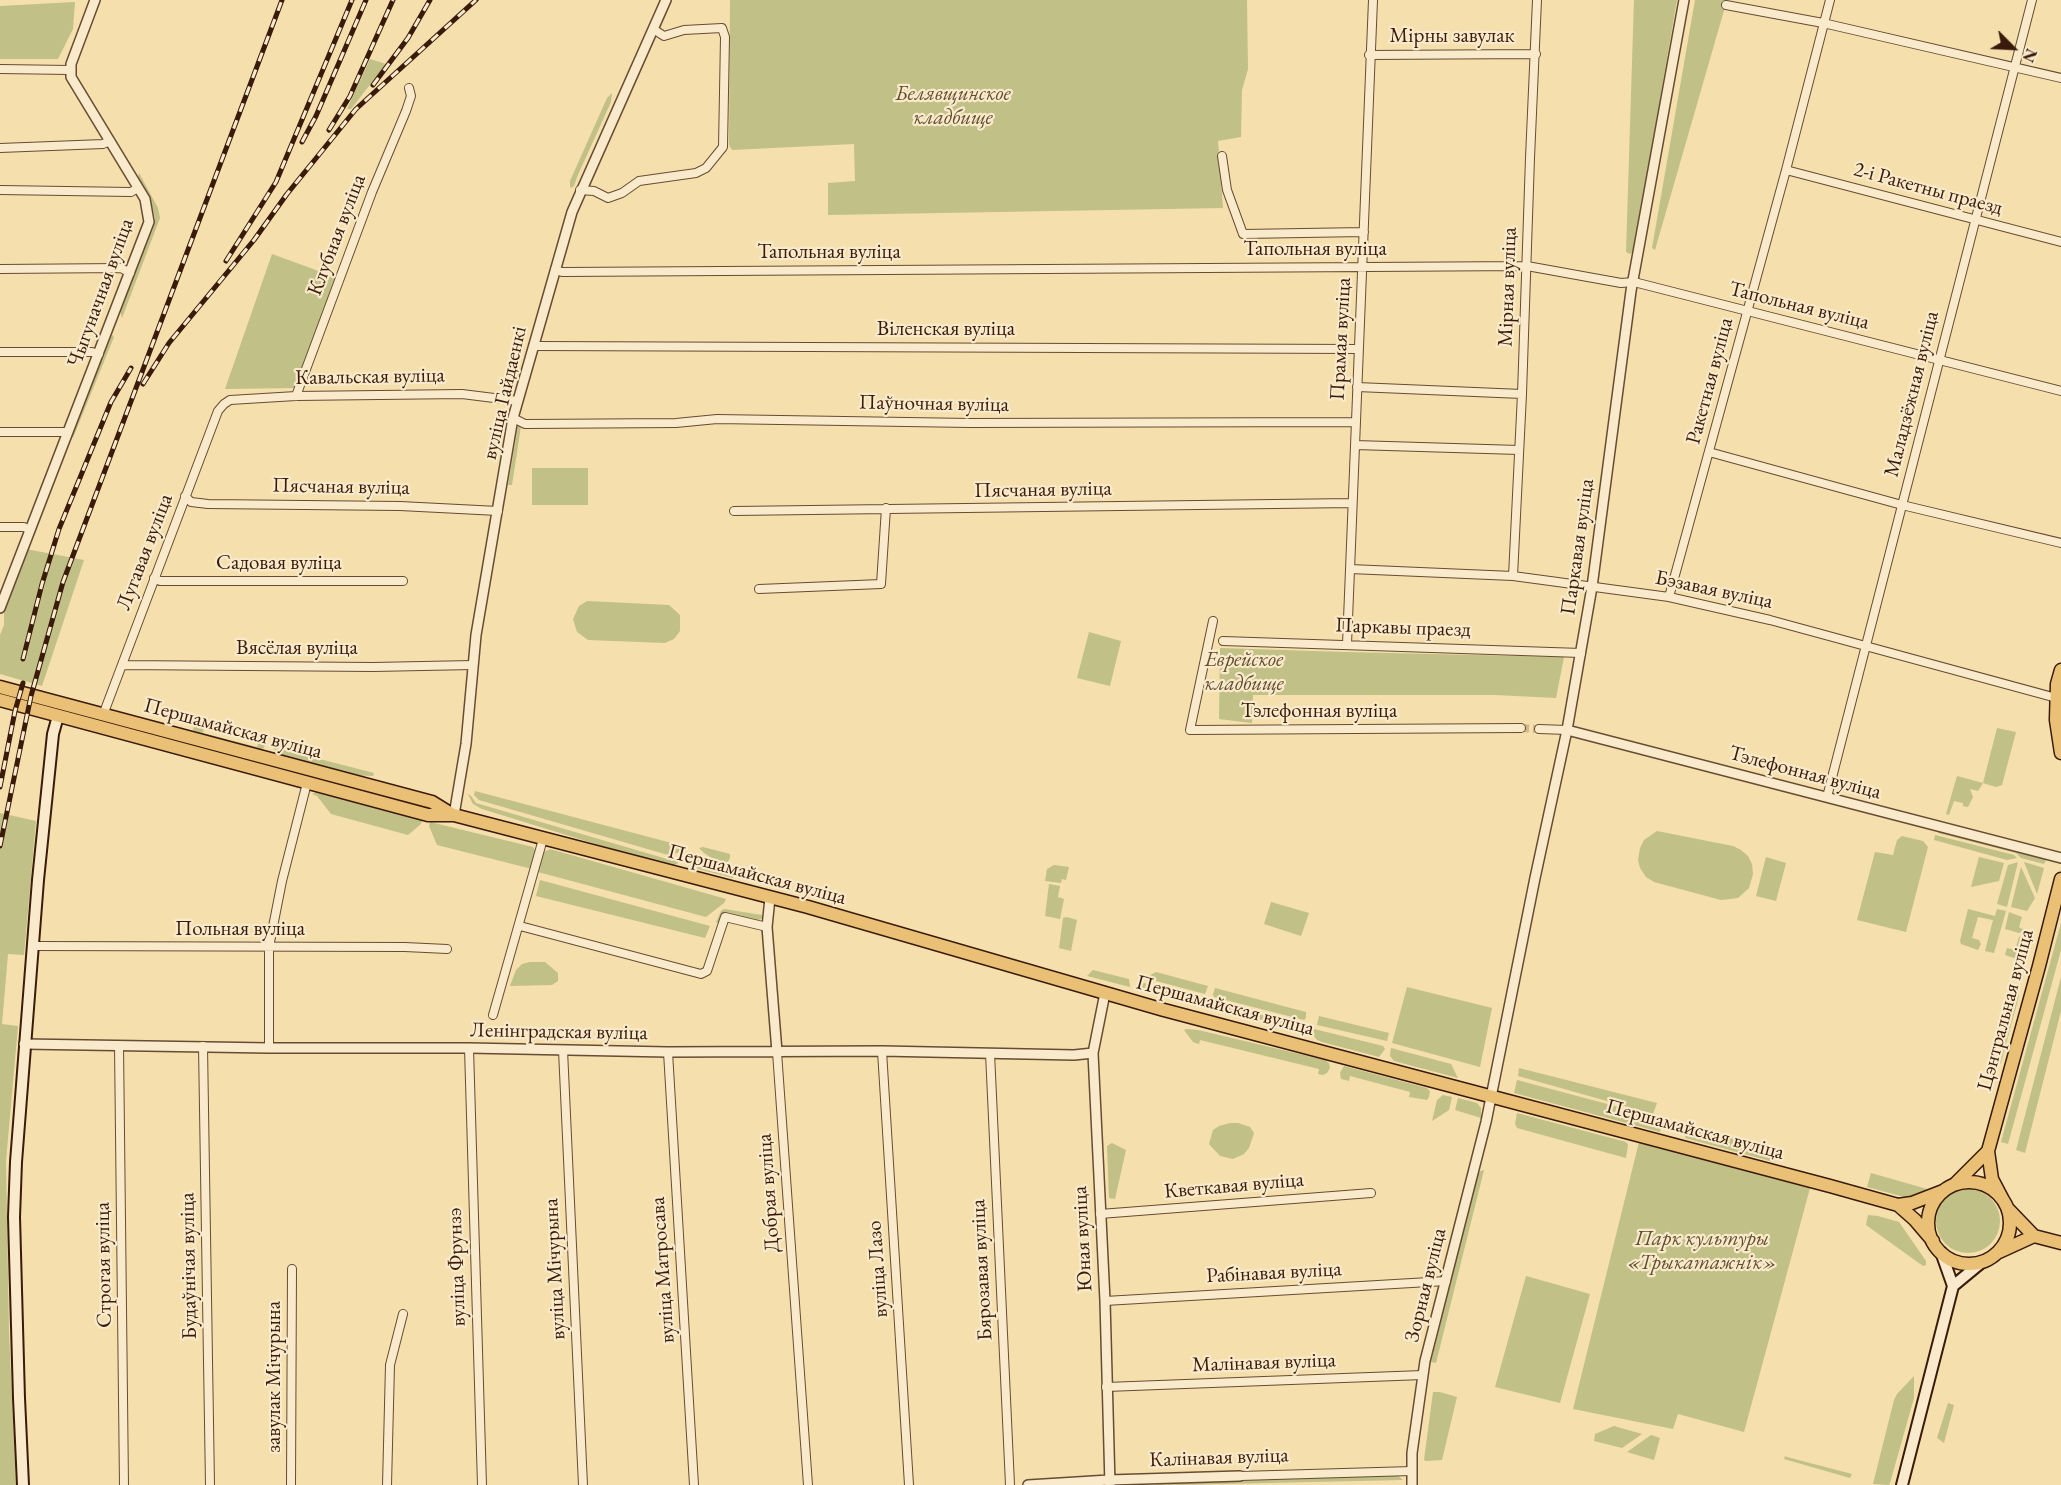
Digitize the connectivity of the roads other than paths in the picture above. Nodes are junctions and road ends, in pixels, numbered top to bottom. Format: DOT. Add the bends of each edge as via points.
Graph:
graph roads {
  1 [pos="95,0"];
  2 [pos="666,0"];
  3 [pos="1373,0"];
  4 [pos="1537,0"];
  5 [pos="1684,0"];
  6 [pos="1830,0"];
  7 [pos="2032,0"];
  8 [pos="1726,5"];
  9 [pos="1823,23"];
  10 [pos="653,29"];
  11 [pos="1536,54"];
  12 [pos="1369,55"];
  13 [pos="2015,68"];
  14 [pos="0,69"];
  15 [pos="70,70"];
  16 [pos="2061,78"];
  17 [pos="409,88"];
  18 [pos="110,141"];
  19 [pos="0,148"];
  20 [pos="1222,156"];
  21 [pos="1786,170"];
  22 [pos="138,188"];
  23 [pos="0,190"];
  24 [pos="580,190"];
  25 [pos="1975,220"];
  26 [pos="1364,232"];
  27 [pos="2061,242"];
  28 [pos="1527,266"];
  29 [pos="1363,267"];
  30 [pos="0,269"];
  31 [pos="555,270"];
  32 [pos="130,273"];
  33 [pos="1634,282"];
  34 [pos="1748,311"];
  35 [pos="534,346"];
  36 [pos="1358,349"];
  37 [pos="0,352"];
  38 [pos="99,354"];
  39 [pos="1939,360"];
  40 [pos="1357,387"];
  41 [pos="2061,391"];
  42 [pos="1522,394"];
  43 [pos="296,396"];
  44 [pos="518,401"];
  45 [pos="224,404"];
  46 [pos="513,418"];
  47 [pos="1355,422"];
  48 [pos="0,432"];
  49 [pos="68,432"];
  50 [pos="1355,445"];
  51 [pos="1519,450"];
  52 [pos="1709,452"];
  53 [pos="185,496"];
  54 [pos="1352,503"];
  55 [pos="1902,505"];
  56 [pos="886,508"];
  57 [pos="498,510"];
  58 [pos="734,511"];
  59 [pos="0,527"];
  60 [pos="30,530"];
  61 [pos="2061,543"];
  62 [pos="1350,568"];
  63 [pos="1513,576"];
  64 [pos="154,579"];
  65 [pos="403,581"];
  66 [pos="1592,587"];
  67 [pos="759,589"];
  68 [pos="1669,597"];
  69 [pos="0,608"];
  70 [pos="1213,621"];
  71 [pos="1223,641"];
  72 [pos="1347,644"];
  73 [pos="1866,646"];
  74 [pos="1581,653"];
  75 [pos="122,665"];
  76 [pos="473,665"];
  77 [pos="2061,670"];
  78 [pos="0,687"];
  79 [pos="2059,699"];
  80 [pos="0,700"];
  81 [pos="103,715"];
  82 [pos="58,716"];
  83 [pos="1521,728"];
  84 [pos="1539,729"];
  85 [pos="1567,730"];
  86 [pos="2061,753"];
  87 [pos="307,783"];
  88 [pos="1827,797"];
  89 [pos="454,815"];
  90 [pos="543,839"];
  91 [pos="2061,858"];
  92 [pos="2061,879"];
  93 [pos="770,898"];
  94 [pos="520,926"];
  95 [pos="767,927"];
  96 [pos="33,946"];
  97 [pos="269,947"];
  98 [pos="447,949"];
  99 [pos="1105,993"];
  100 [pos="493,1015"];
  101 [pos="24,1044"];
  102 [pos="119,1045"];
  103 [pos="203,1046"];
  104 [pos="469,1047"];
  105 [pos="269,1048"];
  106 [pos="563,1050"];
  107 [pos="668,1052"];
  108 [pos="777,1052"];
  109 [pos="882,1052"];
  110 [pos="990,1053"];
  111 [pos="1093,1053"];
  112 [pos="1491,1096"];
  113 [pos="1988,1151"];
  114 [pos="1951,1187"];
  115 [pos="1371,1193"];
  116 [pos="2005,1204"];
  117 [pos="1898,1205"];
  118 [pos="1100,1214"];
  119 [pos="2034,1236"];
  120 [pos="1933,1241"];
  121 [pos="2061,1243"];
  122 [pos="1941,1252"];
  123 [pos="1996,1254"];
  124 [pos="1982,1262"];
  125 [pos="292,1269"];
  126 [pos="1446,1281"];
  127 [pos="1953,1286"];
  128 [pos="1105,1301"];
  129 [pos="403,1314"];
  130 [pos="1423,1374"];
  131 [pos="1106,1387"];
  132 [pos="1412,1471"];
  133 [pos="1240,1476"];
  134 [pos="1109,1482"];
  135 [pos="23,1485"];
  136 [pos="124,1485"];
  137 [pos="210,1485"];
  138 [pos="291,1485"];
  139 [pos="387,1485"];
  140 [pos="482,1485"];
  141 [pos="584,1485"];
  142 [pos="694,1485"];
  143 [pos="808,1485"];
  144 [pos="909,1485"];
  145 [pos="1010,1485"];
  146 [pos="1028,1485"];
  147 [pos="1412,1485"];
  148 [pos="1902,1485"];
  1 -- 15 [label="street"];
  2 -- 10 [label="street, вуліца Гайдаенкі"];
  3 -- 12 [label="street, Прамая вуліца"];
  4 -- 11 [label="street, Мірная вуліца"];
  5 -- 33 [label="street, Паркавая вуліца"];
  6 -- 9 [label="street, Ракетная вуліца"];
  7 -- 13 [label="street, Маладзёжная вуліца"];
  8 -- 9 [label="street"];
  9 -- 13 [label="street"];
  9 -- 21 [label="street, Ракетная вуліца"];
  10 -- 24 [label="street, вуліца Гайдаенкі"];
  10 -- 24 [label="street" via="664,36 684,30 722,28 723,147 706,168 696,173 639,181 608,198"];
  11 -- 12 [label="street, Мірны завулак"];
  11 -- 28 [label="street, Мірная вуліца"];
  12 -- 26 [label="street, Прамая вуліца"];
  13 -- 16 [label="street"];
  13 -- 25 [label="street, Маладзёжная вуліца"];
  14 -- 15 [label="street"];
  15 -- 18 [label="street, Чыгуначная вуліца" via="73,83"];
  17 -- 43 [label="street, Клубная вуліца" via="411,96 406,111"];
  18 -- 19 [label="street"];
  18 -- 22 [label="street, Чыгуначная вуліца"];
  20 -- 26 [label="street" via="1227,190 1244,234"];
  21 -- 25 [label="street, 2-і Ракетны праезд"];
  21 -- 34 [label="street, Ракетная вуліца"];
  22 -- 23 [label="street" via="131,192"];
  22 -- 32 [label="street, Чыгуначная вуліца" via="148,207 149,222"];
  24 -- 31 [label="street, вуліца Гайдаенкі"];
  25 -- 27 [label="street, 2-і Ракетны праезд"];
  25 -- 39 [label="street, Маладзёжная вуліца"];
  26 -- 29 [label="street, Прамая вуліца"];
  28 -- 29 [label="street, Тапольная вуліца"];
  28 -- 33 [label="street, Тапольная вуліца"];
  28 -- 42 [label="street, Мірная вуліца"];
  29 -- 31 [label="street, Тапольная вуліца"];
  29 -- 36 [label="street, Прамая вуліца"];
  30 -- 32 [label="street" via="121,268"];
  31 -- 35 [label="street, вуліца Гайдаенкі"];
  32 -- 38 [label="street, Чыгуначная вуліца"];
  33 -- 34 [label="street, Тапольная вуліца"];
  33 -- 66 [label="street, Паркавая вуліца"];
  34 -- 39 [label="street, Тапольная вуліца"];
  34 -- 52 [label="street, Ракетная вуліца"];
  35 -- 36 [label="street, Віленская вуліца"];
  35 -- 44 [label="street, вуліца Гайдаенкі"];
  36 -- 40 [label="street, Прамая вуліца"];
  37 -- 38 [label="street"];
  38 -- 49 [label="street, Чыгуначная вуліца"];
  39 -- 41 [label="street, Тапольная вуліца"];
  39 -- 55 [label="street, Маладзёжная вуліца"];
  40 -- 42 [label="street"];
  40 -- 47 [label="street, Прамая вуліца"];
  42 -- 51 [label="street, Мірная вуліца"];
  43 -- 44 [label="street, Кавальская вуліца" via="462,394"];
  43 -- 45 [label="street, Кавальская вуліца" via="230,400"];
  44 -- 46 [label="street, вуліца Гайдаенкі"];
  45 -- 53 [label="street, Лугавая вуліца"];
  46 -- 47 [label="street, Паўночная вуліца" via="525,424 717,420"];
  46 -- 57 [label="street, вуліца Гайдаенкі"];
  47 -- 50 [label="street, Прамая вуліца"];
  48 -- 49 [label="street"];
  49 -- 60 [label="street, Чыгуначная вуліца"];
  50 -- 51 [label="street"];
  50 -- 54 [label="street, Прамая вуліца"];
  51 -- 63 [label="street, Мірная вуліца"];
  52 -- 55 [label="street"];
  52 -- 68 [label="street, Ракетная вуліца"];
  53 -- 57 [label="street, Пясчаная вуліца" via="191,502 208,504"];
  53 -- 64 [label="street, Лугавая вуліца"];
  54 -- 56 [label="street, Пясчаная вуліца"];
  54 -- 62 [label="street, Прамая вуліца"];
  55 -- 61 [label="street"];
  55 -- 73 [label="street, Маладзёжная вуліца"];
  56 -- 58 [label="street, Пясчаная вуліца"];
  56 -- 67 [label="street" via="881,584"];
  57 -- 76 [label="street, вуліца Гайдаенкі"];
  59 -- 60 [label="street"];
  60 -- 69 [label="street, Чыгуначная вуліца"];
  62 -- 63 [label="street, Бэзавая вуліца"];
  62 -- 72 [label="street, Прамая вуліца"];
  63 -- 66 [label="street, Бэзавая вуліца"];
  64 -- 65 [label="street, Садовая вуліца"];
  64 -- 75 [label="street, Лугавая вуліца"];
  66 -- 68 [label="street, Бэзавая вуліца"];
  66 -- 74 [label="street, Паркавая вуліца"];
  68 -- 73 [label="street, Бэзавая вуліца"];
  70 -- 83 [label="street, Тэлефонная вуліца" via="1190,730"];
  71 -- 72 [label="street, Паркавы праезд"];
  72 -- 74 [label="street, Паркавы праезд"];
  73 -- 79 [label="street, Бэзавая вуліца"];
  73 -- 88 [label="street, Маладзёжная вуліца"];
  74 -- 85 [label="street, Паркавая вуліца"];
  75 -- 76 [label="street, Вясёлая вуліца"];
  75 -- 81 [label="street, Лугавая вуліца"];
  76 -- 89 [label="street, вуліца Гайдаенкі"];
  77 -- 79 [label="main road" via="2057,684"];
  78 -- 81 [label="main road, Першамайская вуліца"];
  79 -- 86 [label="main road" via="2056,720"];
  80 -- 82 [label="main road, Першамайская вуліца"];
  81 -- 89 [label="main road, Першамайская вуліца" via="432,802"];
  82 -- 87 [label="main road, Першамайская вуліца"];
  82 -- 96 [label="main road" via="53,734"];
  84 -- 85 [label="street, Тэлефонная вуліца"];
  85 -- 88 [label="street, Тэлефонная вуліца"];
  85 -- 112 [label="street, Паркавая вуліца"];
  87 -- 89 [label="main road, Першамайская вуліца" via="428,815"];
  87 -- 97 [label="street"];
  88 -- 91 [label="street, Тэлефонная вуліца"];
  89 -- 90 [label="main road, Першамайская вуліца"];
  90 -- 93 [label="main road, Першамайская вуліца"];
  90 -- 94 [label="street"];
  92 -- 113 [label="main road, Цэнтральная вуліца"];
  93 -- 95 [label="street, Добрая вуліца"];
  93 -- 99 [label="main road, Першамайская вуліца"];
  94 -- 95 [label="street" via="701,974 707,971 725,917"];
  94 -- 100 [label="street"];
  95 -- 108 [label="street, Добрая вуліца"];
  96 -- 97 [label="street, Польная вуліца"];
  96 -- 101 [label="main road"];
  97 -- 98 [label="street, Польная вуліца"];
  97 -- 105 [label="street"];
  99 -- 111 [label="street, Юная вуліца"];
  99 -- 112 [label="main road, Першамайская вуліца"];
  101 -- 102 [label="street, Ленінградская вуліца"];
  101 -- 135 [label="main road" via="14,1217"];
  102 -- 103 [label="street, Ленінградская вуліца"];
  102 -- 136 [label="street, Строгая вуліца"];
  103 -- 105 [label="street, Ленінградская вуліца"];
  103 -- 137 [label="street, Будаўнічая вуліца"];
  104 -- 105 [label="street, Ленінградская вуліца"];
  104 -- 106 [label="street, Ленінградская вуліца"];
  104 -- 140 [label="street, вуліца Фрунзэ"];
  106 -- 107 [label="street, Ленінградская вуліца"];
  106 -- 141 [label="street, вуліца Мічурына"];
  107 -- 108 [label="street, Ленінградская вуліца"];
  107 -- 142 [label="street, вуліца Матросава"];
  108 -- 109 [label="street, Ленінградская вуліца"];
  108 -- 143 [label="street, Добрая вуліца"];
  109 -- 110 [label="street, Ленінградская вуліца"];
  109 -- 144 [label="street, вуліца Лазо"];
  110 -- 111 [label="street, Ленінградская вуліца"];
  110 -- 145 [label="street, Бярозавая вуліца"];
  111 -- 118 [label="street, Юная вуліца"];
  112 -- 117 [label="main road, Першамайская вуліца"];
  112 -- 126 [label="street, Зорная вуліца"];
  113 -- 114 [label="main road, Цэнтральная вуліца"];
  113 -- 116 [label="main road, Цэнтральная вуліца" via="1992,1179"];
  114 -- 116 [label="main road" via="1978,1184 1992,1190"];
  114 -- 117 [label="main road"];
  114 -- 120 [label="main road" via="1937,1199 1930,1213"];
  115 -- 118 [label="street, Кветкавая вуліца"];
  116 -- 119 [label="main road"];
  116 -- 123 [label="main road" via="2009,1232"];
  117 -- 120 [label="main road, Першамайская вуліца"];
  118 -- 128 [label="street, Юная вуліца"];
  119 -- 121 [label="main road"];
  119 -- 123 [label="main road"];
  120 -- 122 [label="main road"];
  122 -- 124 [label="main road" via="1962,1263"];
  122 -- 127 [label="main road"];
  123 -- 124 [label="main road"];
  124 -- 127 [label="main road"];
  125 -- 138 [label="street, завулак Мічурына"];
  126 -- 128 [label="street, Рабінавая вуліца"];
  126 -- 130 [label="street, Зорная вуліца"];
  127 -- 148 [label="main road"];
  128 -- 131 [label="street, Юная вуліца"];
  129 -- 139 [label="street" via="390,1365"];
  130 -- 131 [label="street, Малінавая вуліца"];
  130 -- 132 [label="street, Зорная вуліца"];
  131 -- 134 [label="street, Юная вуліца"];
  132 -- 133 [label="street, Калінавая вуліца"];
  132 -- 147 [label="street, Зорная вуліца"];
  133 -- 134 [label="street, Калінавая вуліца"];
  134 -- 146 [label="street, Калінавая вуліца"];
}
